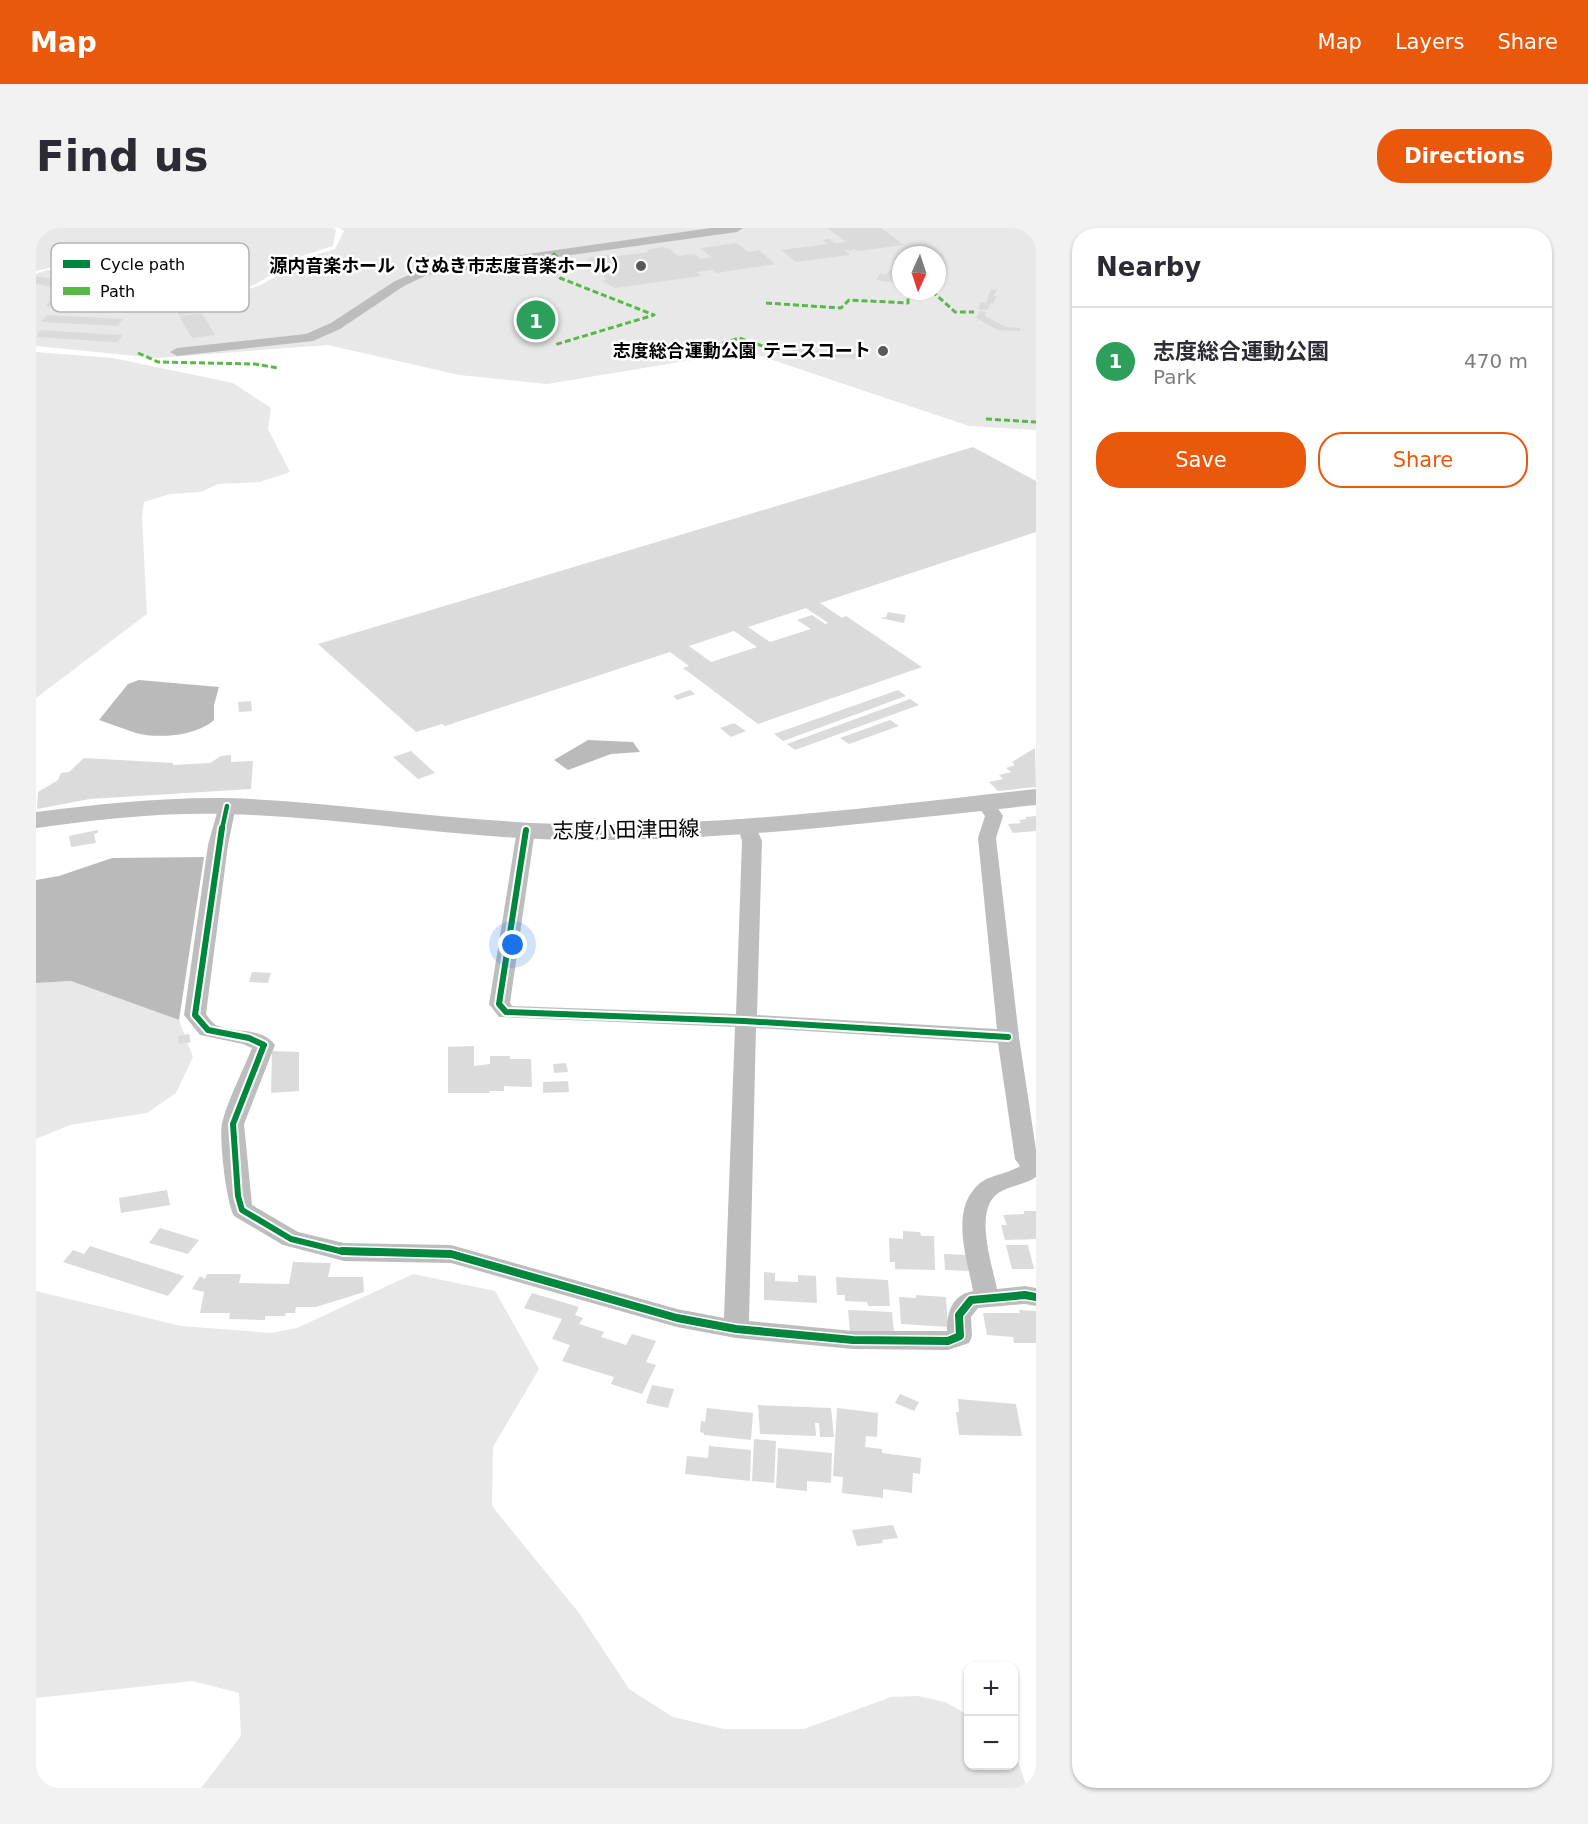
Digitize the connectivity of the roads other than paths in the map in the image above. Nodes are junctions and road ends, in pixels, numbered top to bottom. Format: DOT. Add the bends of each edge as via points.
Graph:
graph roads {
  1 [pos="737,228"];
  2 [pos="177,352"];
  3 [pos="1036,797"];
  4 [pos="984,802"];
  5 [pos="227,806"];
  6 [pos="36,820"];
  7 [pos="747,826"];
  8 [pos="526,830"];
  9 [pos="744,1021"];
  10 [pos="1008,1036"];
  11 [pos="1035,1168"];
  12 [pos="1036,1297"];
  13 [pos="987,1299"];
  14 [pos="736,1329"];
  1 -- 2 [label="street" via="440,269 415,275 343,321 308,338"];
  3 -- 4 [label="main road, 志度小田津田線"];
  4 -- 7 [label="main road, 志度小田津田線"];
  4 -- 10 [label="street" via="994,816 987,838"];
  5 -- 6 [label="main road, 志度小田津田線" via="157,806"];
  5 -- 8 [label="main road, 志度小田津田線"];
  5 -- 14 [label="street" via="195,1015 208,1030 264,1045 234,1124 242,1210 291,1239 344,1252 451,1254 654,1312"];
  7 -- 8 [label="main road, 志度小田津田線" via="654,831"];
  7 -- 9 [label="street" via="752,841"];
  8 -- 9 [label="street" via="499,1004 506,1012"];
  9 -- 10 [label="street"];
  9 -- 14 [label="street"];
  10 -- 11 [label="street" via="1026,1159"];
  11 -- 13 [label="street" via="989,1188 974,1209 975,1239"];
  12 -- 13 [label="street"];
  13 -- 14 [label="street" via="971,1300 959,1315 960,1336 948,1341 853,1340"];
}
